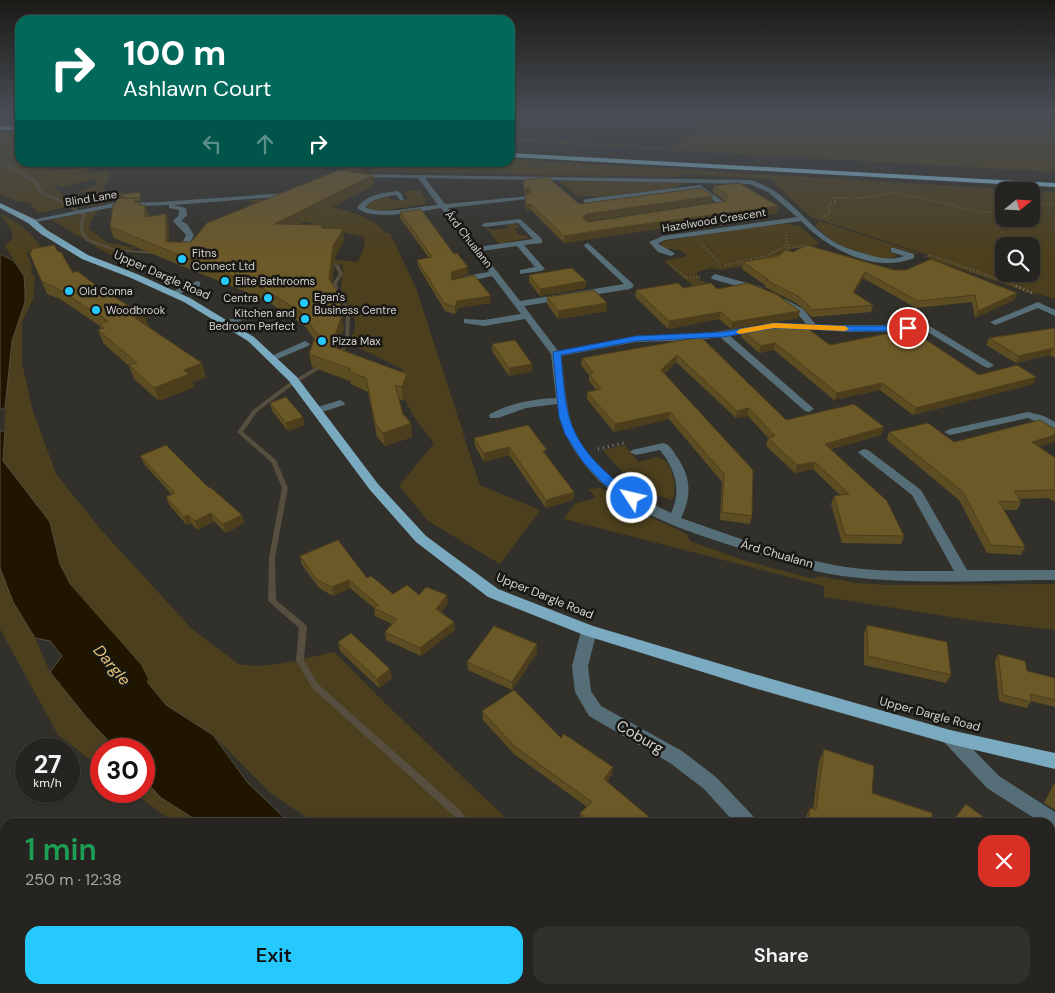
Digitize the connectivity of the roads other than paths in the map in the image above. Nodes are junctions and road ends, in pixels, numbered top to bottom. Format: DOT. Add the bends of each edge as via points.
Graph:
graph roads {
  1 [pos="643,162"];
  2 [pos="798,162"];
  3 [pos="344,174"];
  4 [pos="420,176"];
  5 [pos="1055,176"];
  6 [pos="696,183"];
  7 [pos="1055,185"];
  8 [pos="298,192"];
  9 [pos="526,197"];
  10 [pos="402,199"];
  11 [pos="586,201"];
  12 [pos="0,205"];
  13 [pos="443,205"];
  14 [pos="704,207"];
  15 [pos="158,208"];
  16 [pos="802,219"];
  17 [pos="31,221"];
  18 [pos="485,225"];
  19 [pos="187,241"];
  20 [pos="519,244"];
  21 [pos="588,245"];
  22 [pos="477,249"];
  23 [pos="894,250"];
  24 [pos="671,254"];
  25 [pos="523,272"];
  26 [pos="495,273"];
  27 [pos="715,277"];
  28 [pos="456,283"];
  29 [pos="197,284"];
  30 [pos="173,293"];
  31 [pos="519,304"];
  32 [pos="259,311"];
  33 [pos="1055,313"];
  34 [pos="528,316"];
  35 [pos="467,321"];
  36 [pos="995,322"];
  37 [pos="226,323"];
  38 [pos="783,326"];
  39 [pos="812,326"];
  40 [pos="765,327"];
  41 [pos="723,335"];
  42 [pos="305,344"];
  43 [pos="556,354"];
  44 [pos="272,358"];
  45 [pos="989,365"];
  46 [pos="562,401"];
  47 [pos="340,403"];
  48 [pos="809,409"];
  49 [pos="316,411"];
  50 [pos="494,416"];
  51 [pos="1055,427"];
  52 [pos="950,432"];
  53 [pos="636,452"];
  54 [pos="864,452"];
  55 [pos="674,520"];
  56 [pos="963,575"];
  57 [pos="1055,575"];
  58 [pos="589,631"];
  59 [pos="950,737"];
  60 [pos="1055,761"];
  61 [pos="742,818"];
  62 [pos="1049,818"];
  1 -- 7 [label="highway"];
  2 -- 5 [label="highway"];
  3 -- 4 [label="street"];
  4 -- 6 [label="street"];
  4 -- 13 [label="street, Árd Chualann"];
  6 -- 11 [label="street"];
  6 -- 14 [label="street" via="724,204"];
  6 -- 16 [label="street, Hazelwood Crescent" via="750,182 771,190"];
  8 -- 15 [label="street, Blind Lane"];
  9 -- 13 [label="street" via="459,206"];
  10 -- 13 [label="street, Árd Chualann" via="398,194 379,196 361,208 380,213"];
  12 -- 17 [label="main road, Upper Dargle Road"];
  13 -- 22 [label="street, Árd Chualann"];
  15 -- 17 [label="street, Blind Lane" via="114,205"];
  15 -- 19 [label="street" via="182,208 184,215 177,222 188,231"];
  16 -- 23 [label="street, Hazelwood Crescent" via="830,243 851,252 887,262 912,256"];
  16 -- 24 [label="street, Hazelwood Crescent" via="653,242"];
  17 -- 30 [label="main road, Upper Dargle Road" via="85,257"];
  18 -- 20 [label="street" via="520,220 539,241"];
  20 -- 22 [label="street"];
  20 -- 25 [label="street" via="541,269"];
  21 -- 31 [label="street" via="630,286"];
  22 -- 26 [label="street, Árd Chualann"];
  26 -- 28 [label="street, Árd Chualann"];
  26 -- 31 [label="street, Árd Chualann"];
  27 -- 39 [label="street" via="772,295 800,311"];
  29 -- 30 [label="street"];
  30 -- 37 [label="main road, Upper Dargle Road"];
  31 -- 34 [label="street, Árd Chualann"];
  32 -- 37 [label="street"];
  33 -- 36 [label="street" via="1038,305"];
  34 -- 35 [label="street" via="484,323"];
  34 -- 43 [label="street, Árd Chualann"];
  37 -- 44 [label="main road, Upper Dargle Road"];
  38 -- 39 [label="street"];
  39 -- 45 [label="street" via="928,328"];
  40 -- 41 [label="street"];
  41 -- 43 [label="street" via="636,339"];
  41 -- 48 [label="street"];
  42 -- 44 [label="street"];
  43 -- 46 [label="street, Árd Chualann"];
  44 -- 49 [label="main road, Upper Dargle Road"];
  46 -- 50 [label="street" via="508,408"];
  46 -- 55 [label="street, Árd Chualann" via="570,434 608,482"];
  47 -- 49 [label="street"];
  49 -- 58 [label="main road, Upper Dargle Road" via="374,487 421,539 493,593"];
  51 -- 52 [label="street" via="1040,418 1028,416"];
  53 -- 55 [label="street" via="663,446 677,464 684,499"];
  54 -- 56 [label="street" via="917,493"];
  55 -- 56 [label="street, Árd Chualann" via="744,546 830,569 888,576"];
  56 -- 57 [label="street, Árd Chualann"];
  58 -- 59 [label="main road, Upper Dargle Road"];
  58 -- 61 [label="street, Coburg" via="580,666 583,692 595,712 676,757 704,778"];
  59 -- 60 [label="main road, Upper Dargle Road"];
  59 -- 62 [label="street" via="993,782"];
}
